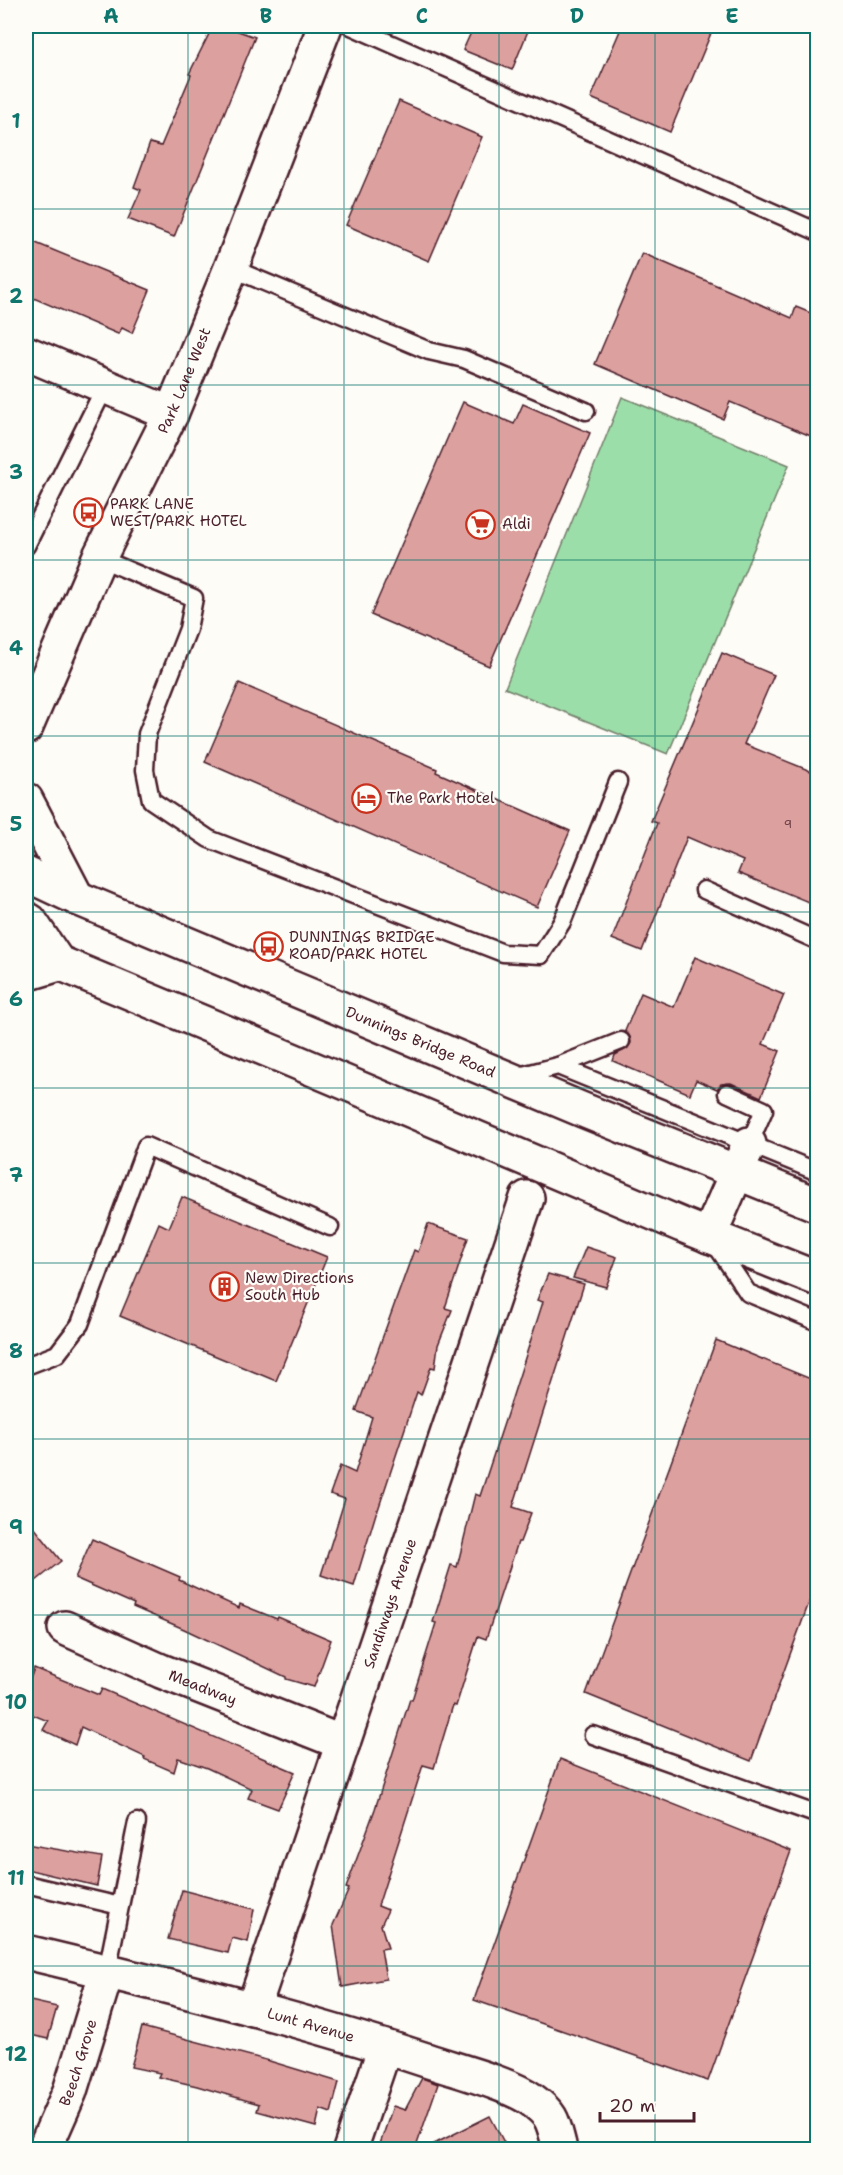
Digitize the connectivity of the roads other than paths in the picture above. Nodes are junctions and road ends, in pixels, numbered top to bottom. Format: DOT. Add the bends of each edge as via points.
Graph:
graph roads {
  1 [pos="325,26"];
  2 [pos="351,26"];
  3 [pos="818,232"];
  4 [pos="231,268"];
  5 [pos="26,353"];
  6 [pos="105,387"];
  7 [pos="586,411"];
  8 [pos="171,414"];
  9 [pos="26,546"];
  10 [pos="99,558"];
  11 [pos="26,727"];
  12 [pos="618,782"];
  13 [pos="26,800"];
  14 [pos="26,874"];
  15 [pos="704,890"];
  16 [pos="77,898"];
  17 [pos="26,918"];
  18 [pos="818,942"];
  19 [pos="26,949"];
  20 [pos="59,964"];
  21 [pos="26,974"];
  22 [pos="621,1041"];
  23 [pos="558,1066"];
  24 [pos="508,1078"];
  25 [pos="728,1094"];
  26 [pos="742,1158"];
  27 [pos="818,1172"];
  28 [pos="527,1198"];
  29 [pos="818,1205"];
  30 [pos="330,1227"];
  31 [pos="710,1236"];
  32 [pos="818,1279"];
  33 [pos="818,1322"];
  34 [pos="26,1366"];
  35 [pos="65,1628"];
  36 [pos="593,1735"];
  37 [pos="343,1743"];
  38 [pos="818,1815"];
  39 [pos="137,1822"];
  40 [pos="26,1884"];
  41 [pos="120,1905"];
  42 [pos="26,1952"];
  43 [pos="107,1971"];
  44 [pos="253,2009"];
  45 [pos="384,2047"];
  46 [pos="44,2150"];
  47 [pos="350,2150"];
  48 [pos="558,2150"];
  1 -- 4 [label="main road, Park Lane West"];
  2 -- 3 [label="lane"];
  4 -- 7 [label="lane" via="429,351 464,359"];
  4 -- 8 [label="main road, Park Lane West"];
  5 -- 6 [label="main road"];
  6 -- 8 [label="main road"];
  6 -- 9 [label="lane"];
  8 -- 10 [label="main road, Park Lane West"];
  10 -- 11 [label="main road, Park Lane West"];
  10 -- 12 [label="lane" via="194,598 188,629 147,734 145,770 151,800 209,838 503,953 541,955 562,922"];
  13 -- 16 [label="main road"];
  14 -- 16 [label="main road, Dunnings Bridge Road"];
  15 -- 18 [label="lane"];
  16 -- 24 [label="main road, Dunnings Bridge Road"];
  17 -- 20 [label="main road"];
  19 -- 20 [label="main road"];
  20 -- 21 [label="main road"];
  20 -- 31 [label="main road"];
  22 -- 23 [label="lane"];
  23 -- 24 [label="lane"];
  23 -- 26 [label="lane"];
  24 -- 26 [label="main road, Dunnings Bridge Road"];
  25 -- 26 [label="lane" via="764,1110"];
  26 -- 27 [label="lane"];
  26 -- 29 [label="main road, Dunnings Bridge Road"];
  26 -- 31 [label="main road"];
  28 -- 37 [label="main road, Sandiways Avenue"];
  30 -- 34 [label="lane" via="146,1146 80,1324 57,1354"];
  31 -- 32 [label="main road"];
  31 -- 33 [label="lane" via="748,1293"];
  35 -- 37 [label="main road, Meadway" via="161,1671"];
  36 -- 38 [label="lane"];
  37 -- 44 [label="main road, Sandiways Avenue"];
  39 -- 41 [label="lane"];
  40 -- 41 [label="lane"];
  41 -- 43 [label="lane"];
  42 -- 43 [label="main road, Lunt Avenue"];
  43 -- 44 [label="main road, Lunt Avenue"];
  43 -- 46 [label="main road, Beech Grove" via="70,2091"];
  44 -- 45 [label="main road, Lunt Avenue"];
  45 -- 47 [label="main road"];
  45 -- 48 [label="main road, Lunt Avenue" via="531,2099 552,2117"];
}
